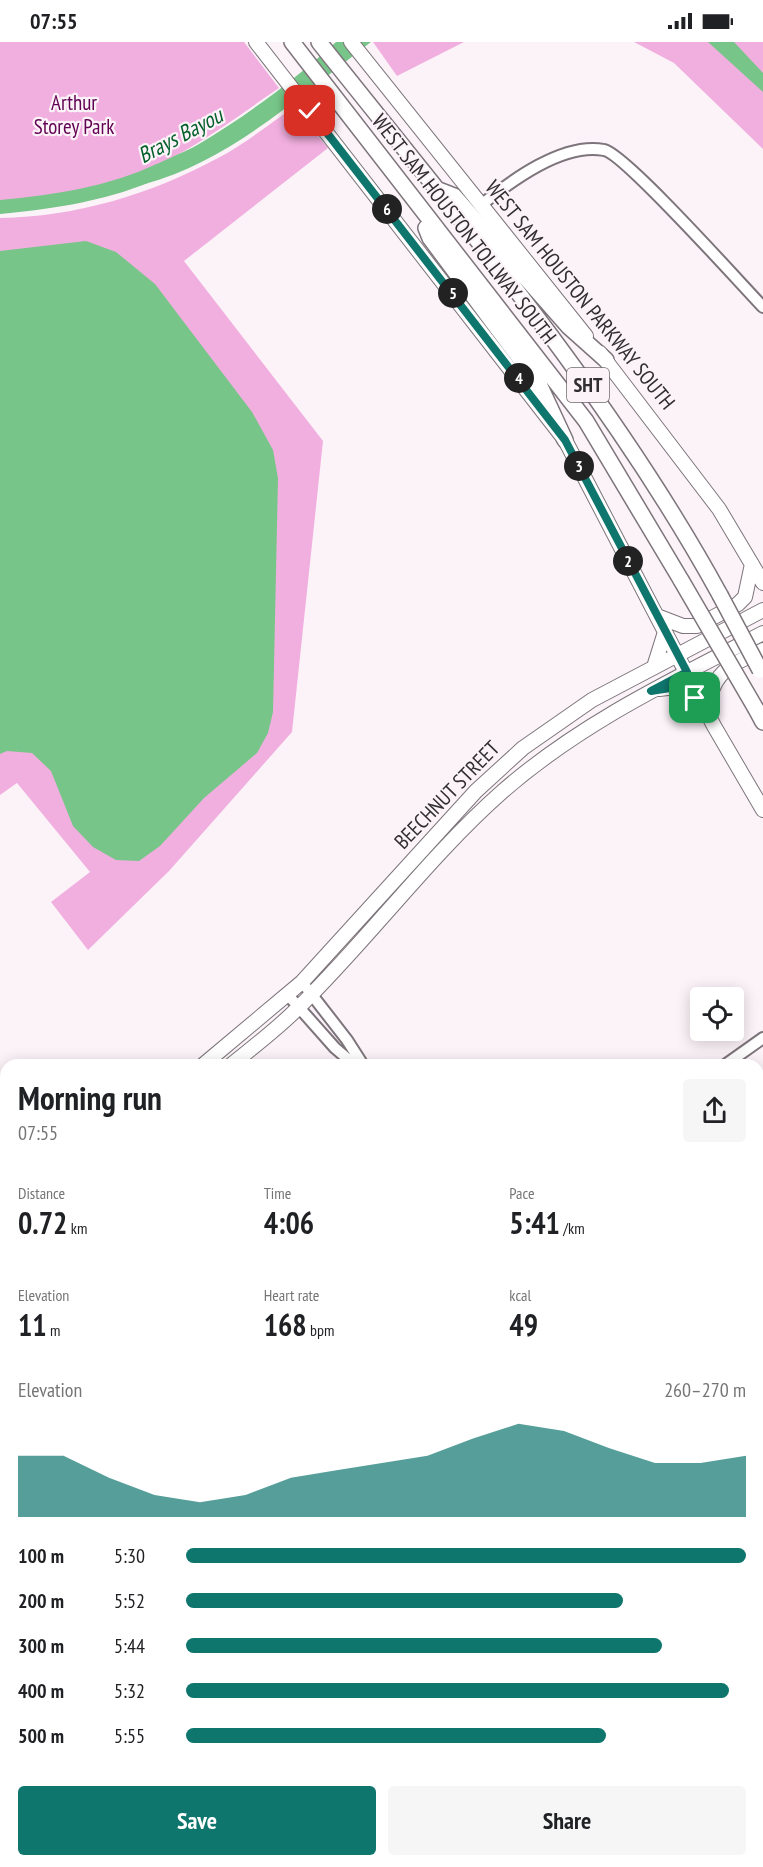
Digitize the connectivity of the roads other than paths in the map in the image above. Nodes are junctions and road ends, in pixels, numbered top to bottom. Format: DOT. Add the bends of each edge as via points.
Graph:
graph roads {
  1 [pos="256,42"];
  2 [pos="319,42"];
  3 [pos="351,42"];
  4 [pos="297,47"];
  5 [pos="436,189"];
  6 [pos="414,201"];
  7 [pos="481,205"];
  8 [pos="763,307"];
  9 [pos="606,360"];
  10 [pos="565,440"];
  11 [pos="759,574"];
  12 [pos="763,610"];
  13 [pos="657,616"];
  14 [pos="665,632"];
  15 [pos="763,633"];
  16 [pos="763,650"];
  17 [pos="678,655"];
  18 [pos="654,667"];
  19 [pos="687,672"];
  20 [pos="761,674"];
  21 [pos="651,691"];
  22 [pos="704,708"];
  23 [pos="760,715"];
  24 [pos="491,777"];
  25 [pos="504,791"];
  26 [pos="763,810"];
  27 [pos="406,868"];
  28 [pos="418,877"];
  29 [pos="302,982"];
  30 [pos="312,994"];
  31 [pos="288,995"];
  32 [pos="298,1008"];
  33 [pos="763,1038"];
  34 [pos="210,1059"];
  35 [pos="238,1059"];
  36 [pos="348,1059"];
  37 [pos="359,1059"];
  38 [pos="733,1059"];
  1 -- 10 [label="main road"];
  2 -- 5 [label="highway, WEST SAM HOUSTON TOLLWAY SOUTH / SHT"];
  3 -- 7 [label="main road, WEST SAM HOUSTON PARKWAY SOUTH"];
  4 -- 6 [label="highway, WEST SAM HOUSTON TOLLWAY SOUTH / SHT"];
  5 -- 9 [label="highway" via="454,196 569,327"];
  5 -- 20 [label="highway, WEST SAM HOUSTON TOLLWAY SOUTH / SHT, bridge" via="605,408 669,506"];
  6 -- 10 [label="highway" via="430,238 539,384"];
  6 -- 23 [label="highway, WEST SAM HOUSTON TOLLWAY SOUTH / SHT, bridge" via="586,421"];
  7 -- 8 [label="street" via="527,171 552,159 589,150 609,151"];
  7 -- 9 [label="main road, WEST SAM HOUSTON PARKWAY SOUTH"];
  9 -- 11 [label="main road, WEST SAM HOUSTON PARKWAY SOUTH" via="719,509"];
  10 -- 13 [label="main road"];
  11 -- 13 [label="main road" via="745,597 697,626 683,627"];
  12 -- 17 [label="main road, BEECHNUT STREET"];
  13 -- 14 [label="main road"];
  14 -- 17 [label="main road"];
  14 -- 18 [label="main road"];
  15 -- 19 [label="main road, BEECHNUT STREET"];
  16 -- 22 [label="main road" via="718,676"];
  17 -- 18 [label="main road, BEECHNUT STREET"];
  17 -- 19 [label="main road"];
  18 -- 24 [label="main road, BEECHNUT STREET" via="559,720"];
  19 -- 21 [label="main road, BEECHNUT STREET"];
  19 -- 22 [label="main road"];
  21 -- 22 [label="main road" via="676,687"];
  21 -- 25 [label="main road, BEECHNUT STREET" via="579,732"];
  22 -- 26 [label="main road"];
  24 -- 25 [label="main road"];
  24 -- 27 [label="main road, BEECHNUT STREET"];
  25 -- 28 [label="main road, BEECHNUT STREET"];
  27 -- 28 [label="main road"];
  27 -- 29 [label="main road, BEECHNUT STREET"];
  28 -- 30 [label="main road, BEECHNUT STREET"];
  29 -- 30 [label="street"];
  29 -- 31 [label="main road, BEECHNUT STREET"];
  30 -- 32 [label="main road, BEECHNUT STREET"];
  30 -- 37 [label="street"];
  31 -- 32 [label="street"];
  31 -- 34 [label="main road, BEECHNUT STREET"];
  32 -- 35 [label="main road, BEECHNUT STREET"];
  32 -- 36 [label="street"];
  33 -- 38 [label="street"];
}
